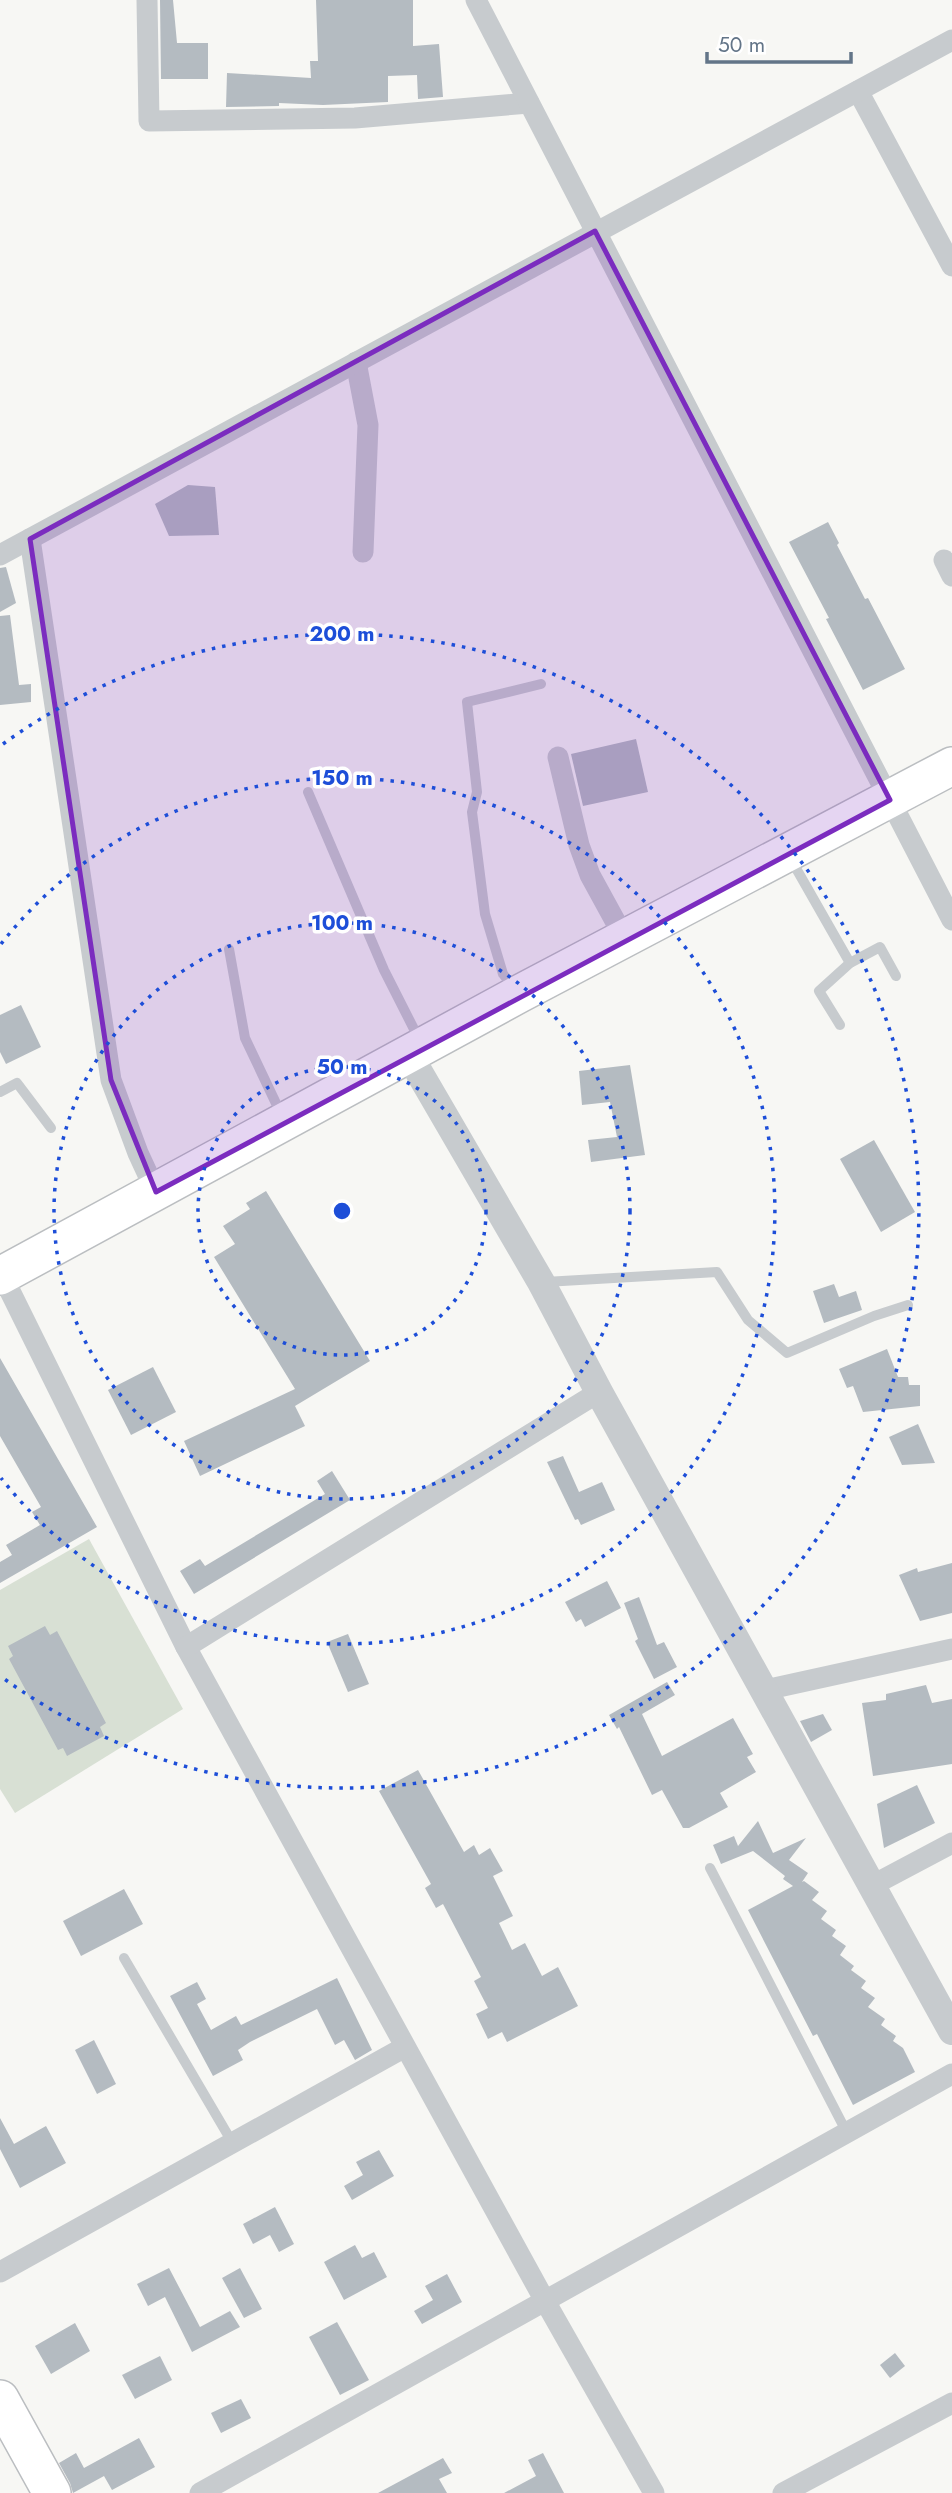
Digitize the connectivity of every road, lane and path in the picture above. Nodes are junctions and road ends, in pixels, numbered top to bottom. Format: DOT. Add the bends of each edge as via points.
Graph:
graph roads {
  1 [pos="147,0"];
  2 [pos="475,0"];
  3 [pos="952,40"];
  4 [pos="858,91"];
  5 [pos="529,103"];
  6 [pos="596,231"];
  7 [pos="952,266"];
  8 [pos="356,362"];
  9 [pos="30,539"];
  10 [pos="363,552"];
  11 [pos="0,555"];
  12 [pos="541,684"];
  13 [pos="558,757"];
  14 [pos="952,766"];
  15 [pos="308,792"];
  16 [pos="890,800"];
  17 [pos="788,854"];
  18 [pos="952,920"];
  19 [pos="625,939"];
  20 [pos="229,949"];
  21 [pos="850,963"];
  22 [pos="895,976"];
  23 [pos="519,994"];
  24 [pos="840,1025"];
  25 [pos="416,1051"];
  26 [pos="0,1092"];
  27 [pos="285,1122"];
  28 [pos="51,1128"];
  29 [pos="156,1192"];
  30 [pos="1,1274"];
  31 [pos="541,1282"];
  32 [pos="908,1305"];
  33 [pos="599,1392"];
  34 [pos="186,1647"];
  35 [pos="952,1649"];
  36 [pos="765,1690"];
  37 [pos="952,1843"];
  38 [pos="710,1868"];
  39 [pos="873,1885"];
  40 [pos="124,1958"];
  41 [pos="952,2031"];
  42 [pos="405,2047"];
  43 [pos="952,2074"];
  44 [pos="846,2131"];
  45 [pos="232,2143"];
  46 [pos="0,2272"];
  47 [pos="545,2301"];
  48 [pos="0,2399"];
  49 [pos="952,2403"];
  50 [pos="52,2493"];
  51 [pos="200,2493"];
  52 [pos="654,2493"];
  53 [pos="783,2493"];
  1 -- 5 [label="street" via="149,121 355,118"];
  2 -- 5 [label="street"];
  3 -- 4 [label="street"];
  4 -- 6 [label="street"];
  4 -- 7 [label="street"];
  5 -- 6 [label="street"];
  6 -- 8 [label="street"];
  6 -- 16 [label="street"];
  8 -- 9 [label="street"];
  8 -- 10 [label="street" via="368,425"];
  9 -- 11 [label="street"];
  9 -- 29 [label="street" via="111,1080"];
  12 -- 23 [label="lane" via="467,702 477,792 472,811 485,914 503,974"];
  13 -- 19 [label="street" via="590,875"];
  14 -- 16 [label="highway"];
  15 -- 25 [label="lane"];
  16 -- 17 [label="highway"];
  16 -- 18 [label="street"];
  17 -- 19 [label="highway"];
  17 -- 21 [label="lane"];
  19 -- 23 [label="highway"];
  20 -- 27 [label="lane" via="245,1038"];
  21 -- 22 [label="lane" via="880,947"];
  21 -- 24 [label="lane" via="819,991"];
  23 -- 25 [label="highway"];
  25 -- 27 [label="highway"];
  25 -- 31 [label="street"];
  26 -- 28 [label="lane" via="17,1083"];
  27 -- 29 [label="highway"];
  29 -- 30 [label="highway"];
  30 -- 34 [label="street"];
  31 -- 32 [label="lane" via="716,1272 748,1320 788,1353"];
  31 -- 33 [label="street"];
  33 -- 34 [label="street"];
  33 -- 36 [label="street"];
  34 -- 42 [label="street"];
  35 -- 36 [label="street"];
  36 -- 39 [label="street"];
  37 -- 39 [label="street"];
  38 -- 44 [label="lane"];
  39 -- 41 [label="street"];
  40 -- 45 [label="lane"];
  42 -- 45 [label="street"];
  42 -- 47 [label="street"];
  43 -- 44 [label="street"];
  44 -- 47 [label="street"];
  45 -- 46 [label="street"];
  47 -- 51 [label="street"];
  47 -- 52 [label="street"];
  48 -- 50 [label="highway"];
  49 -- 53 [label="street"];
}
